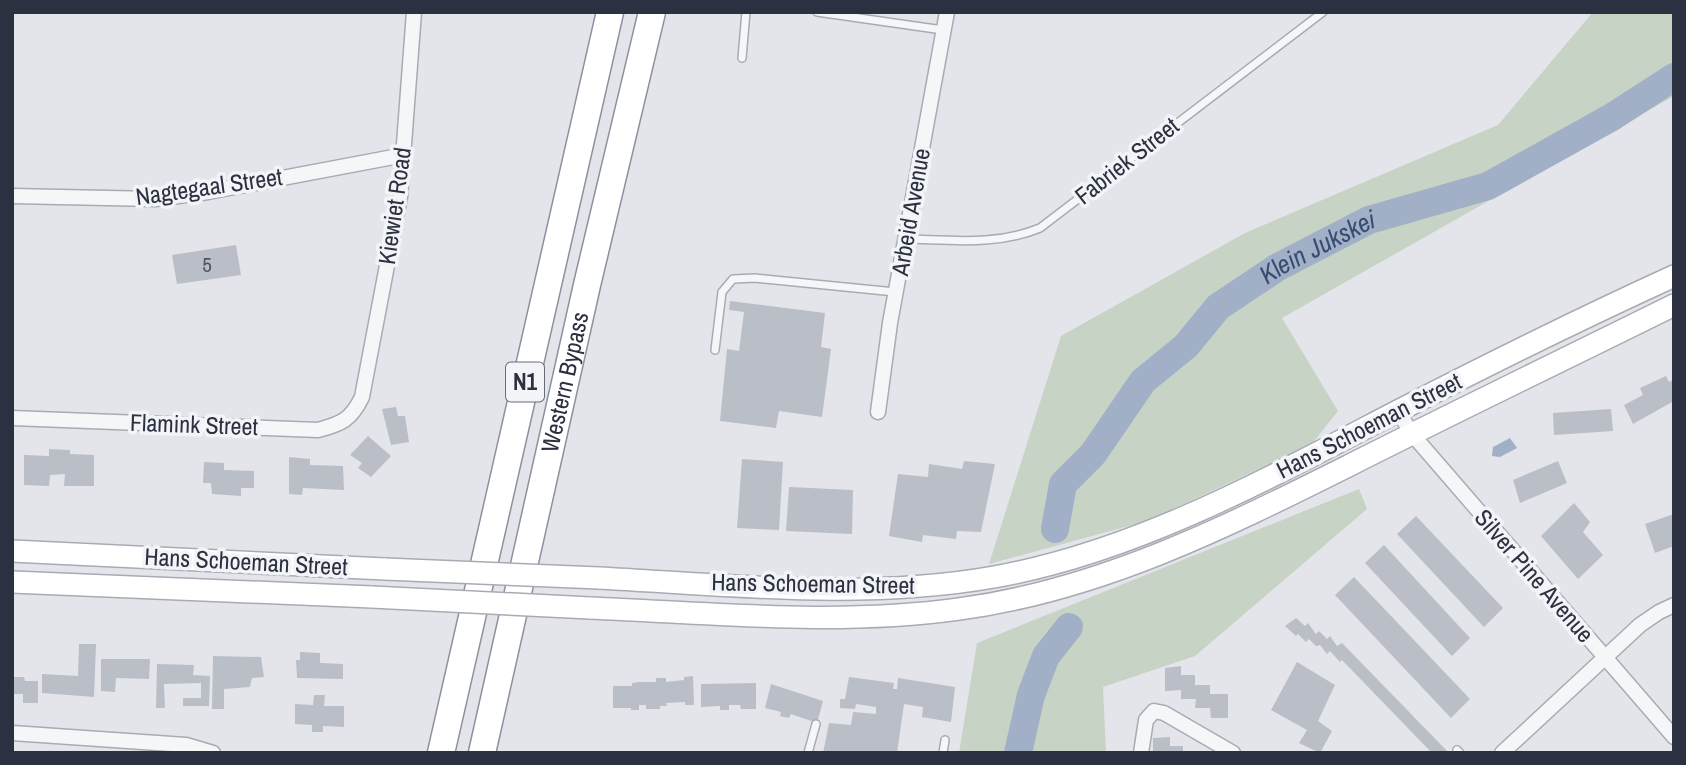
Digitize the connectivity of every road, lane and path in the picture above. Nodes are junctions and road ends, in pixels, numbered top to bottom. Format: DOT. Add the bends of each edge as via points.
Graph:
graph roads {
  1 [pos="414,12"];
  2 [pos="610,12"];
  3 [pos="652,12"];
  4 [pos="746,12"];
  5 [pos="817,12"];
  6 [pos="947,12"];
  7 [pos="1323,12"];
  8 [pos="944,30"];
  9 [pos="742,58"];
  10 [pos="404,155"];
  11 [pos="12,196"];
  12 [pos="906,239"];
  13 [pos="1674,276"];
  14 [pos="896,292"];
  15 [pos="1674,305"];
  16 [pos="715,350"];
  17 [pos="362,397"];
  18 [pos="1398,411"];
  19 [pos="878,412"];
  20 [pos="12,418"];
  21 [pos="1412,434"];
  22 [pos="12,551"];
  23 [pos="12,582"];
  24 [pos="1674,605"];
  25 [pos="1605,658"];
  26 [pos="816,724"];
  27 [pos="12,733"];
  28 [pos="1674,737"];
  29 [pos="945,740"];
  30 [pos="213,753"];
  31 [pos="441,753"];
  32 [pos="482,753"];
  33 [pos="808,753"];
  34 [pos="943,753"];
  35 [pos="1141,753"];
  36 [pos="1233,753"];
  37 [pos="1502,753"];
  1 -- 10 [label="street, Kiewiet Road"];
  2 -- 31 [label="highway, Western Bypass / N1"];
  3 -- 32 [label="highway, Western Bypass / N1"];
  4 -- 9 [label="lane"];
  5 -- 8 [label="lane"];
  6 -- 8 [label="street, Arbeid Avenue"];
  7 -- 12 [label="lane, Fabriek Street" via="1040,228 998,240"];
  8 -- 12 [label="street, Arbeid Avenue"];
  10 -- 11 [label="street, Nagtegaal Street" via="155,199"];
  10 -- 17 [label="street, Kiewiet Road"];
  12 -- 14 [label="street, Arbeid Avenue"];
  13 -- 18 [label="main road, Hans Schoeman Street"];
  14 -- 16 [label="lane" via="733,278 722,292"];
  14 -- 19 [label="street, Arbeid Avenue"];
  15 -- 21 [label="main road, Hans Schoeman Street"];
  17 -- 20 [label="street, Flamink Street" via="345,420 317,430"];
  18 -- 21 [label="street, Silver Pine Avenue"];
  18 -- 22 [label="main road, Hans Schoeman Street, bridge" via="1300,463 1106,548 993,577 880,589"];
  21 -- 23 [label="main road, Hans Schoeman Street, bridge" via="1202,538 1094,579 1000,602 919,613 820,618"];
  21 -- 25 [label="street, Silver Pine Avenue"];
  24 -- 25 [label="street" via="1650,618"];
  25 -- 28 [label="street, Silver Pine Avenue"];
  25 -- 37 [label="street"];
  26 -- 33 [label="lane"];
  27 -- 30 [label="street" via="186,746"];
  29 -- 34 [label="lane"];
  35 -- 36 [label="street" via="1146,720 1154,711"];
}
